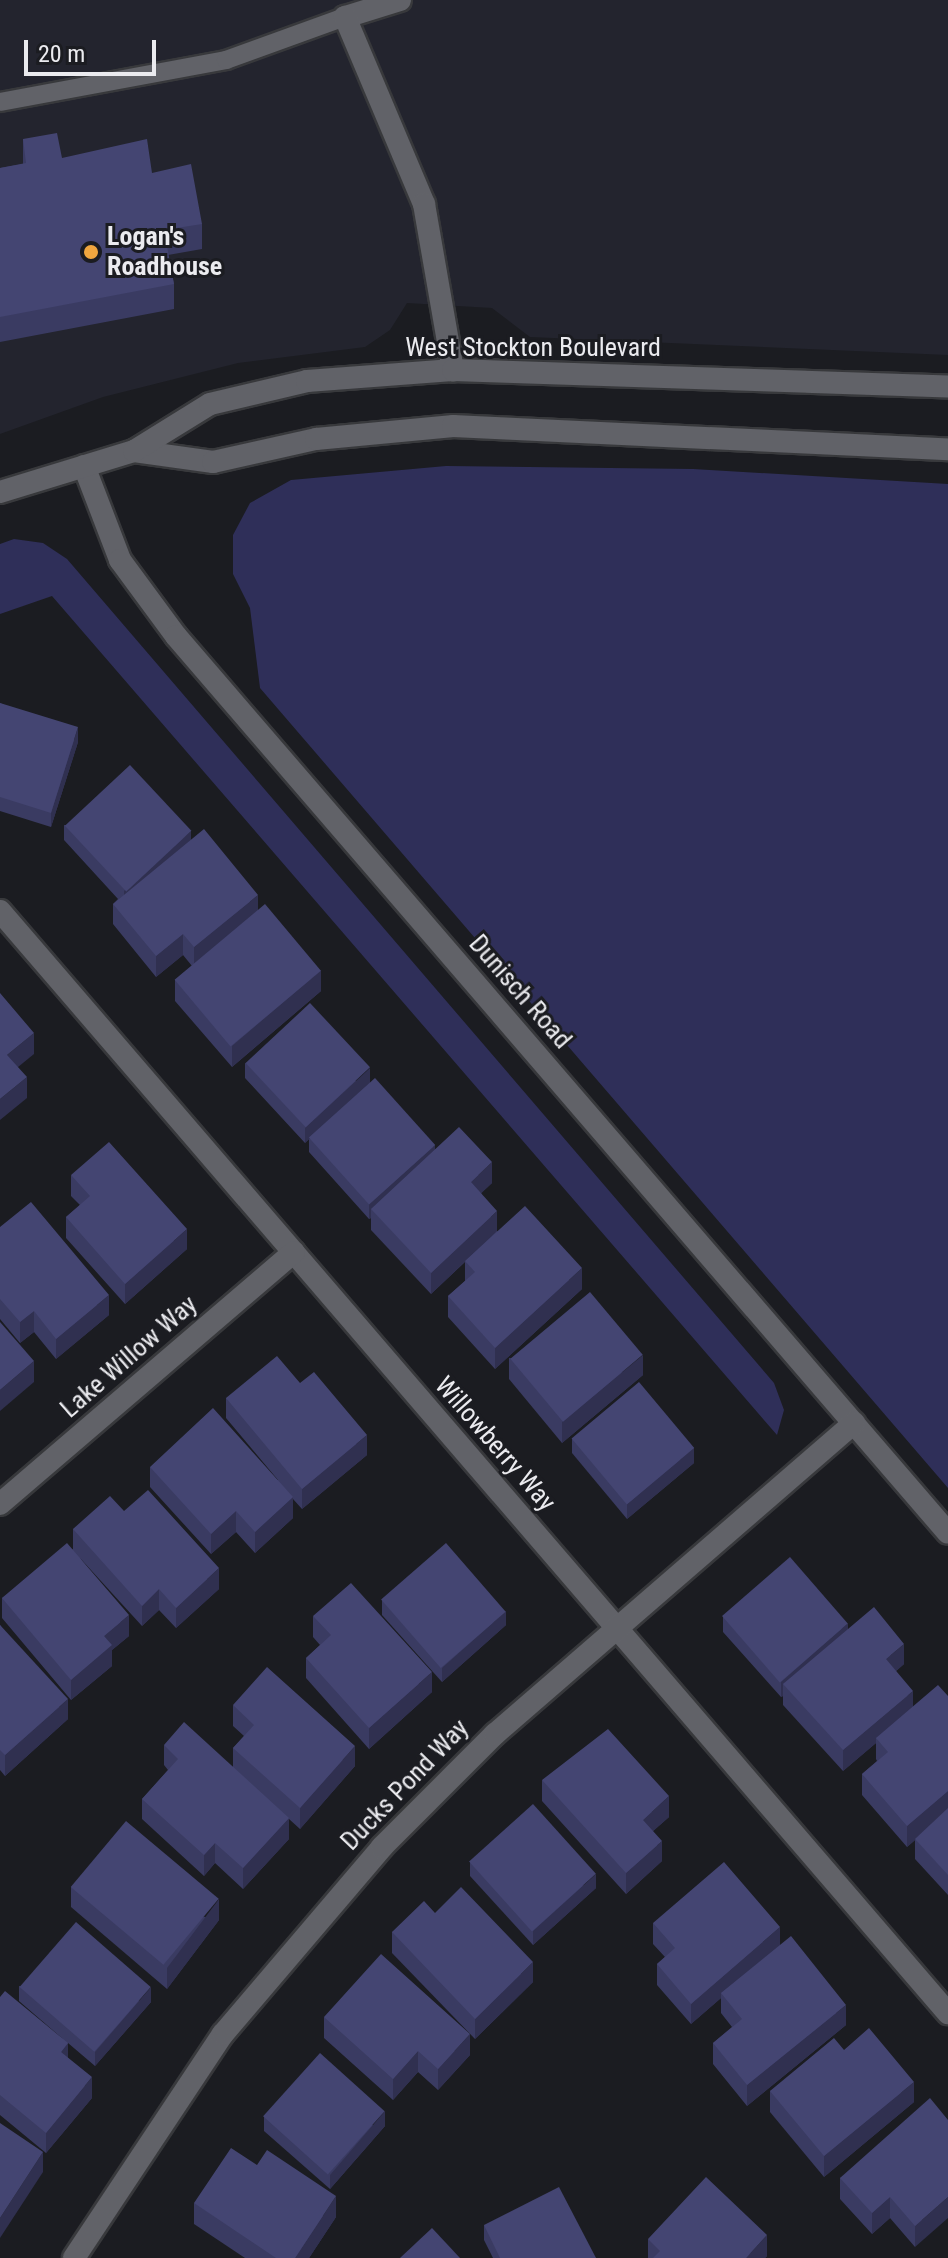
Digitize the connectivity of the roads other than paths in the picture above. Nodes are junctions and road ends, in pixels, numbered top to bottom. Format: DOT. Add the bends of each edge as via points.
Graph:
graph roads {
  1 [pos="400,0"];
  2 [pos="345,17"];
  3 [pos="0,102"];
  4 [pos="453,370"];
  5 [pos="948,386"];
  6 [pos="948,449"];
  7 [pos="134,451"];
  8 [pos="84,466"];
  9 [pos="0,492"];
  10 [pos="0,911"];
  11 [pos="294,1252"];
  12 [pos="854,1423"];
  13 [pos="0,1504"];
  14 [pos="948,1533"];
  15 [pos="617,1628"];
  16 [pos="948,2013"];
  17 [pos="74,2258"];
  1 -- 2 [label="street"];
  2 -- 3 [label="lane" via="226,60"];
  2 -- 4 [label="street" via="424,204"];
  4 -- 5 [label="street, West Stockton Boulevard"];
  4 -- 7 [label="street, West Stockton Boulevard" via="307,381 210,404"];
  6 -- 7 [label="street, West Stockton Boulevard" via="453,426 316,439 213,462"];
  7 -- 8 [label="street, West Stockton Boulevard"];
  8 -- 9 [label="street, West Stockton Boulevard"];
  8 -- 12 [label="street, Dunisch Road" via="120,560 176,636"];
  10 -- 11 [label="street, Willowberry Way"];
  11 -- 13 [label="street, Lake Willow Way"];
  11 -- 15 [label="street, Willowberry Way"];
  12 -- 14 [label="street, Dunisch Road"];
  12 -- 15 [label="street, Ducks Pond Way"];
  15 -- 16 [label="street, Willowberry Way"];
  15 -- 17 [label="street, Ducks Pond Way" via="495,1734 298,1940 130,2165"];
}
